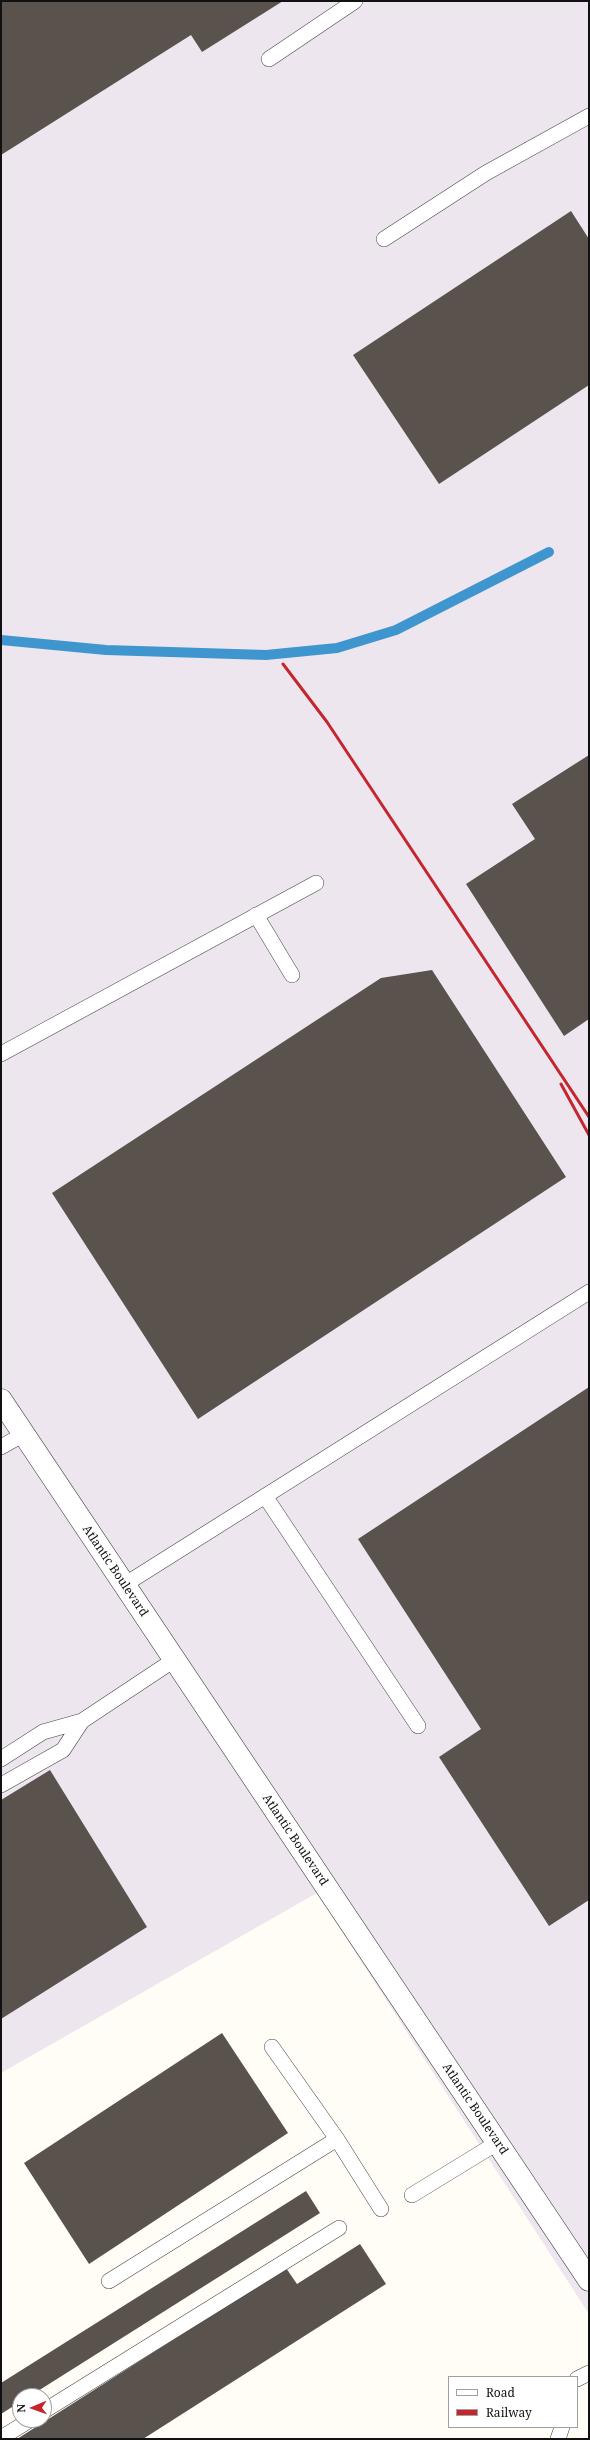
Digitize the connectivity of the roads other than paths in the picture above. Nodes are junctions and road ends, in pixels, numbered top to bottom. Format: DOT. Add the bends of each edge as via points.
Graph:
graph roads {
  1 [pos="355,1"];
  2 [pos="269,59"];
  3 [pos="589,116"];
  4 [pos="384,239"];
  5 [pos="316,883"];
  6 [pos="256,915"];
  7 [pos="292,974"];
  8 [pos="1,1054"];
  9 [pos="589,1292"];
  10 [pos="1,1400"];
  11 [pos="24,1434"];
  12 [pos="1,1447"];
  13 [pos="265,1496"];
  14 [pos="124,1585"];
  15 [pos="174,1660"];
  16 [pos="82,1721"];
  17 [pos="418,1726"];
  18 [pos="1,1759"];
  19 [pos="1,1785"];
  20 [pos="272,2047"];
  21 [pos="337,2139"];
  22 [pos="497,2143"];
  23 [pos="412,2195"];
  24 [pos="381,2209"];
  25 [pos="339,2228"];
  26 [pos="589,2280"];
  27 [pos="109,2281"];
  28 [pos="52,2406"];
  29 [pos="17,2428"];
  30 [pos="562,2428"];
  31 [pos="1,2438"];
  32 [pos="558,2439"];
  1 -- 2 [label="lane"];
  3 -- 4 [label="lane" via="486,172"];
  5 -- 6 [label="lane"];
  6 -- 7 [label="lane"];
  6 -- 8 [label="lane"];
  9 -- 13 [label="lane"];
  10 -- 11 [label="street, Atlantic Boulevard"];
  11 -- 12 [label="lane"];
  11 -- 14 [label="street, Atlantic Boulevard"];
  13 -- 14 [label="lane"];
  13 -- 17 [label="lane"];
  14 -- 15 [label="street, Atlantic Boulevard"];
  15 -- 16 [label="lane"];
  15 -- 22 [label="street, Atlantic Boulevard"];
  16 -- 18 [label="lane" via="43,1732"];
  16 -- 19 [label="lane" via="63,1750"];
  20 -- 21 [label="lane"];
  21 -- 24 [label="lane"];
  21 -- 27 [label="lane"];
  22 -- 23 [label="lane"];
  22 -- 26 [label="street, Atlantic Boulevard"];
  25 -- 28 [label="lane"];
  29 -- 31 [label="lane"];
  30 -- 32 [label="lane"];
}
